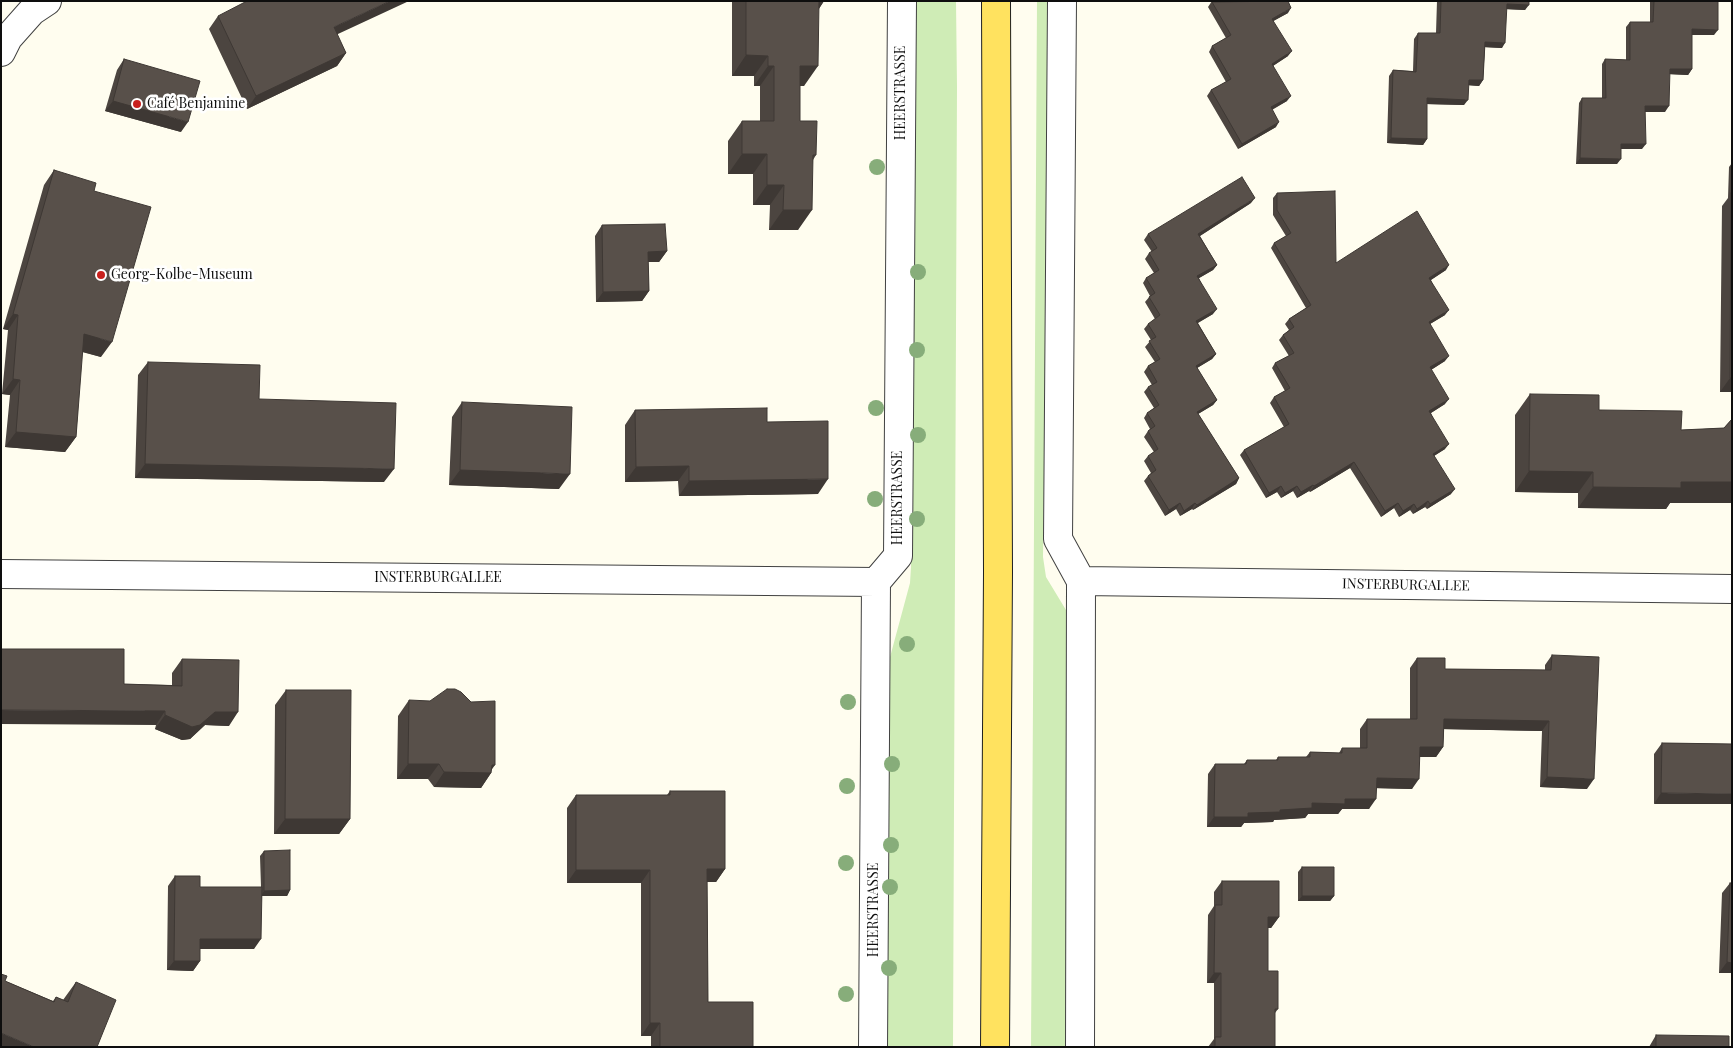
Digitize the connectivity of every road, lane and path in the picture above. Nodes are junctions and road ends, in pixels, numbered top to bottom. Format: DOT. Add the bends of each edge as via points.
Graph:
graph roads {
  1 [pos="47,1"];
  2 [pos="902,1"];
  3 [pos="996,1"];
  4 [pos="1062,1"];
  5 [pos="1,52"];
  6 [pos="1,574"];
  7 [pos="1081,581"];
  8 [pos="876,582"];
  9 [pos="1732,589"];
  10 [pos="873,1047"];
  11 [pos="995,1047"];
  12 [pos="1080,1047"];
  1 -- 5 [label="street" via="32,11 8,38"];
  2 -- 8 [label="street, HEERSTRASSE" via="898,556"];
  3 -- 11 [label="main road" via="998,582"];
  4 -- 7 [label="street" via="1058,539"];
  6 -- 8 [label="street, INSTERBURGALLEE"];
  7 -- 9 [label="street, INSTERBURGALLEE"];
  7 -- 12 [label="street"];
  8 -- 10 [label="street, HEERSTRASSE"];
}
